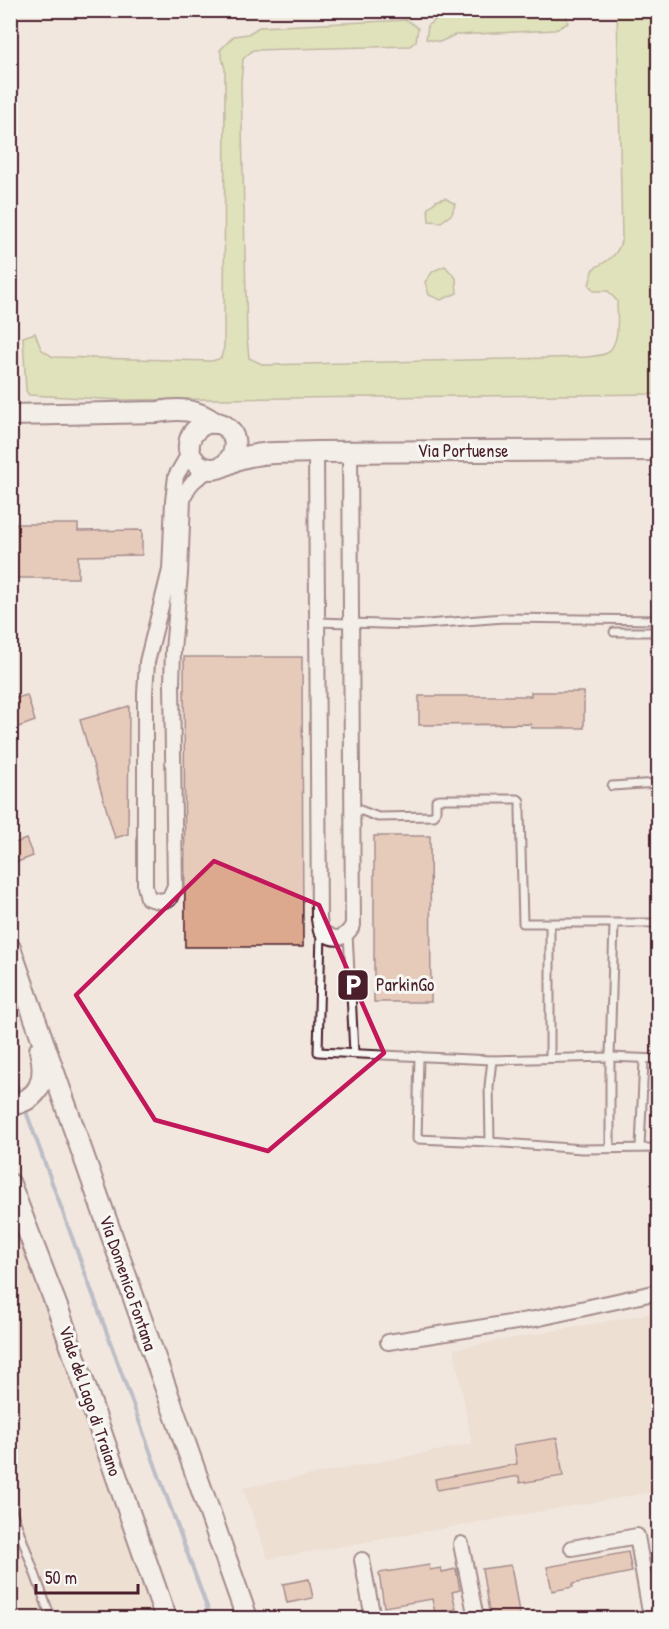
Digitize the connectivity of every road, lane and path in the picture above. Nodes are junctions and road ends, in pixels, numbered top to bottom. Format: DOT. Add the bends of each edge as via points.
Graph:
graph roads {
  1 [pos="158,412"];
  2 [pos="10,416"];
  3 [pos="215,423"];
  4 [pos="235,443"];
  5 [pos="190,445"];
  6 [pos="658,450"];
  7 [pos="316,452"];
  8 [pos="350,452"];
  9 [pos="267,453"];
  10 [pos="218,467"];
  11 [pos="658,620"];
  12 [pos="317,622"];
  13 [pos="351,623"];
  14 [pos="614,632"];
  15 [pos="658,632"];
  16 [pos="658,783"];
  17 [pos="612,786"];
  18 [pos="352,807"];
  19 [pos="658,923"];
  20 [pos="550,924"];
  21 [pos="614,924"];
  22 [pos="321,931"];
  23 [pos="348,933"];
  24 [pos="10,948"];
  25 [pos="26,992"];
  26 [pos="354,1053"];
  27 [pos="418,1056"];
  28 [pos="550,1058"];
  29 [pos="610,1058"];
  30 [pos="658,1059"];
  31 [pos="492,1060"];
  32 [pos="644,1060"];
  33 [pos="20,1102"];
  34 [pos="490,1142"];
  35 [pos="640,1147"];
  36 [pos="610,1148"];
  37 [pos="658,1148"];
  38 [pos="10,1184"];
  39 [pos="658,1293"];
  40 [pos="388,1342"];
  41 [pos="10,1505"];
  42 [pos="461,1544"];
  43 [pos="572,1548"];
  44 [pos="362,1560"];
  45 [pos="51,1618"];
  46 [pos="166,1618"];
  47 [pos="247,1618"];
  48 [pos="373,1618"];
  49 [pos="476,1618"];
  50 [pos="651,1618"];
  1 -- 2 [label="street"];
  1 -- 3 [label="street" via="194,411"];
  1 -- 5 [label="street" via="181,425"];
  3 -- 4 [label="street" via="228,430"];
  3 -- 5 [label="street" via="198,428"];
  4 -- 9 [label="street, Via Portuense"];
  4 -- 10 [label="street" via="231,459"];
  5 -- 10 [label="street" via="197,464"];
  5 -- 10 [label="street" via="176,476 170,570 147,662 145,886 148,898 159,901 170,899 175,886 172,684 183,500 186,489 197,478"];
  6 -- 8 [label="street, Via Portuense"];
  7 -- 8 [label="street, Via Portuense"];
  7 -- 9 [label="street, Via Portuense"];
  7 -- 12 [label="street"];
  8 -- 13 [label="street"];
  9 -- 10 [label="street, Via Portuense"];
  11 -- 13 [label="lane" via="504,618 414,625"];
  12 -- 13 [label="lane"];
  12 -- 22 [label="street"];
  13 -- 18 [label="street"];
  14 -- 15 [label="lane"];
  16 -- 17 [label="lane"];
  18 -- 20 [label="lane" via="378,817 434,816 436,800 440,799 518,799 522,923"];
  18 -- 23 [label="street" via="352,925"];
  19 -- 21 [label="lane"];
  20 -- 21 [label="lane"];
  20 -- 28 [label="lane"];
  21 -- 29 [label="lane"];
  22 -- 23 [label="street" via="339,938"];
  22 -- 26 [label="lane" via="318,1052"];
  23 -- 26 [label="lane"];
  24 -- 25 [label="street, Via Domenico Fontana"];
  25 -- 33 [label="street" via="42,1074 40,1088"];
  25 -- 47 [label="street, Via Domenico Fontana"];
  26 -- 27 [label="lane"];
  27 -- 31 [label="lane"];
  27 -- 34 [label="lane" via="417,1140"];
  28 -- 29 [label="lane"];
  28 -- 31 [label="lane"];
  29 -- 32 [label="lane"];
  29 -- 36 [label="lane"];
  30 -- 32 [label="lane"];
  31 -- 34 [label="lane"];
  32 -- 35 [label="lane"];
  34 -- 36 [label="lane"];
  35 -- 36 [label="lane"];
  35 -- 37 [label="lane"];
  38 -- 46 [label="street, Viale del Lago di Traiano"];
  39 -- 40 [label="street" via="536,1319"];
  41 -- 45 [label="lane"];
  42 -- 49 [label="street"];
  43 -- 50 [label="street" via="637,1536"];
  44 -- 48 [label="street"];
}
